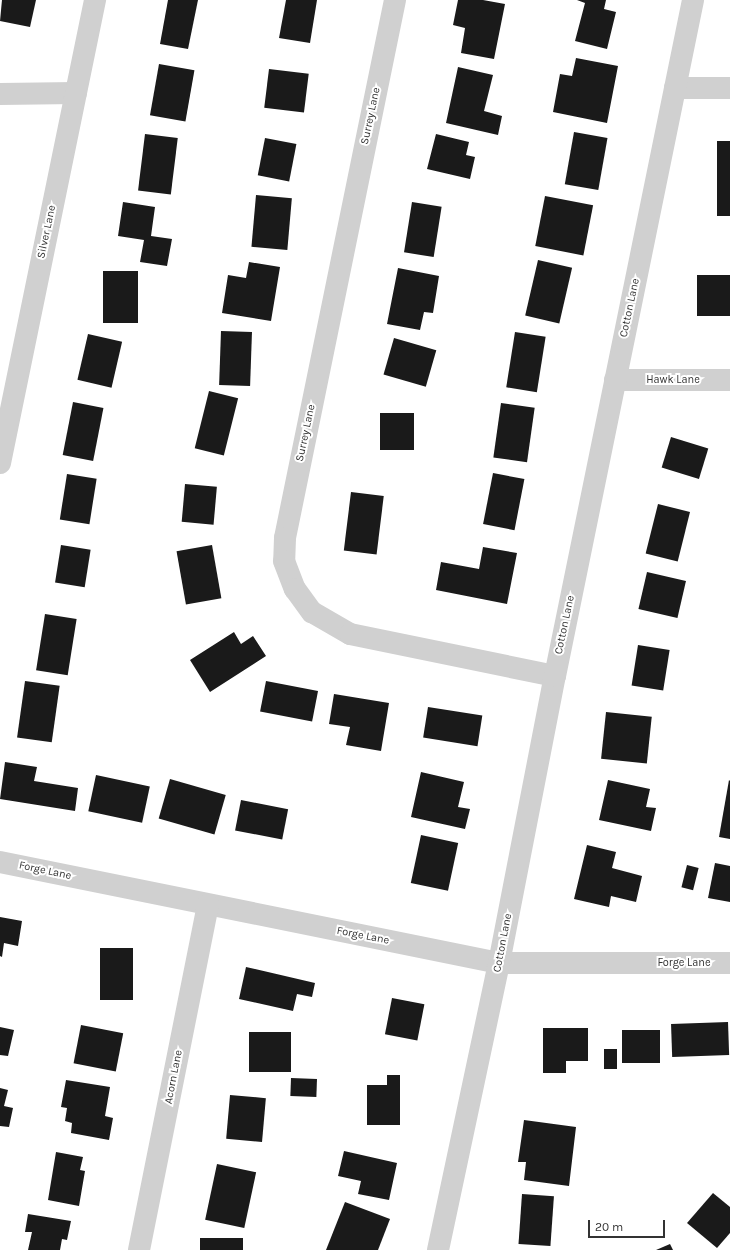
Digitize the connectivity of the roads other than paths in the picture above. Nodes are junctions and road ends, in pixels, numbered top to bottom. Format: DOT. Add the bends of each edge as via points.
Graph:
graph roads {
  1 [pos="95,0"];
  2 [pos="395,0"];
  3 [pos="693,0"];
  4 [pos="676,88"];
  5 [pos="730,88"];
  6 [pos="0,94"];
  7 [pos="76,94"];
  8 [pos="615,380"];
  9 [pos="730,380"];
  10 [pos="8,388"];
  11 [pos="0,463"];
  12 [pos="555,676"];
  13 [pos="0,862"];
  14 [pos="208,905"];
  15 [pos="499,963"];
  16 [pos="730,963"];
  17 [pos="139,1250"];
  18 [pos="438,1250"];
  1 -- 7 [label="street, Silver Lane"];
  2 -- 12 [label="street, Surrey Lane" via="285,538 284,561 295,589 312,612 350,634"];
  3 -- 4 [label="street, Cotton Lane"];
  4 -- 5 [label="street"];
  4 -- 8 [label="street, Cotton Lane"];
  6 -- 7 [label="street"];
  7 -- 10 [label="street, Silver Lane"];
  8 -- 9 [label="street, Hawk Lane"];
  8 -- 12 [label="street, Cotton Lane"];
  10 -- 11 [label="street, Silver Lane"];
  12 -- 15 [label="street, Cotton Lane"];
  13 -- 14 [label="street, Forge Lane"];
  14 -- 15 [label="street, Forge Lane"];
  14 -- 17 [label="street, Acorn Lane"];
  15 -- 16 [label="street, Forge Lane"];
  15 -- 18 [label="street, Cotton Lane"];
}
